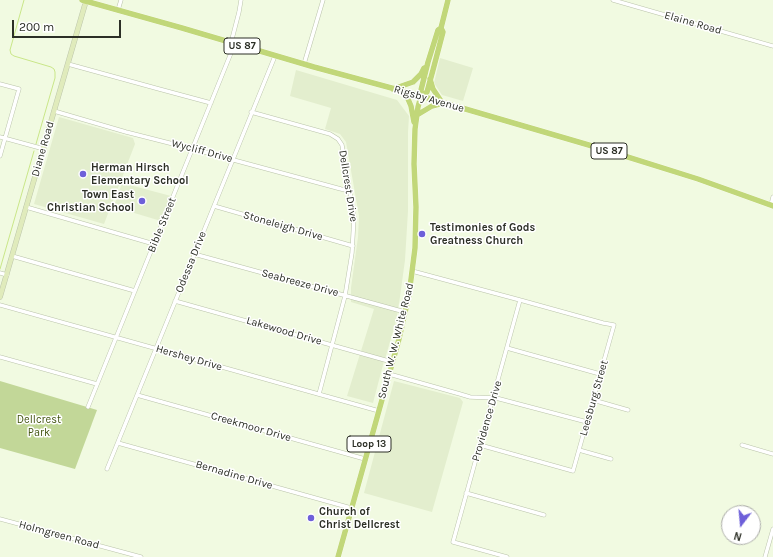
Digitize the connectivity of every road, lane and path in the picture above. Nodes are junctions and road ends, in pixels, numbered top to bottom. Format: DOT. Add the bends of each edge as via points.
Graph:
graph roads {
  1 [pos="121,0"];
  2 [pos="241,0"];
  3 [pos="323,0"];
  4 [pos="448,0"];
  5 [pos="613,0"];
  6 [pos="84,1"];
  7 [pos="118,10"];
  8 [pos="441,28"];
  9 [pos="232,43"];
  10 [pos="773,46"];
  11 [pos="275,56"];
  12 [pos="68,64"];
  13 [pos="304,64"];
  14 [pos="427,65"];
  15 [pos="433,70"];
  16 [pos="430,78"];
  17 [pos="0,84"];
  18 [pos="393,88"];
  19 [pos="400,90"];
  20 [pos="421,96"];
  21 [pos="211,102"];
  22 [pos="443,102"];
  23 [pos="54,111"];
  24 [pos="251,112"];
  25 [pos="417,115"];
  26 [pos="415,126"];
  27 [pos="0,136"];
  28 [pos="5,138"];
  29 [pos="193,148"];
  30 [pos="44,149"];
  31 [pos="0,156"];
  32 [pos="233,159"];
  33 [pos="350,191"];
  34 [pos="773,197"];
  35 [pos="214,206"];
  36 [pos="772,206"];
  37 [pos="26,207"];
  38 [pos="154,244"];
  39 [pos="353,246"];
  40 [pos="194,254"];
  41 [pos="12,256"];
  42 [pos="412,271"];
  43 [pos="0,273"];
  44 [pos="7,275"];
  45 [pos="135,291"];
  46 [pos="345,296"];
  47 [pos="0,297"];
  48 [pos="520,300"];
  49 [pos="175,301"];
  50 [pos="0,305"];
  51 [pos="405,312"];
  52 [pos="116,337"];
  53 [pos="332,345"];
  54 [pos="156,348"];
  55 [pos="507,348"];
  56 [pos="0,357"];
  57 [pos="392,362"];
  58 [pos="389,374"];
  59 [pos="600,374"];
  60 [pos="97,384"];
  61 [pos="319,394"];
  62 [pos="137,395"];
  63 [pos="493,397"];
  64 [pos="593,400"];
  65 [pos="88,406"];
  66 [pos="628,410"];
  67 [pos="378,411"];
  68 [pos="587,422"];
  69 [pos="118,443"];
  70 [pos="742,444"];
  71 [pos="480,445"];
  72 [pos="579,450"];
  73 [pos="773,454"];
  74 [pos="365,459"];
  75 [pos="611,459"];
  76 [pos="107,469"];
  77 [pos="466,493"];
  78 [pos="351,508"];
  79 [pos="544,515"];
  80 [pos="0,519"];
  81 [pos="773,529"];
  82 [pos="495,555"];
  83 [pos="142,557"];
  84 [pos="338,557"];
  85 [pos="507,557"];
  86 [pos="765,557"];
  1 -- 7 [label="street"];
  2 -- 9 [label="street, Bible Street"];
  3 -- 13 [label="street"];
  4 -- 8 [label="main road, South W. W. White Road / Loop 13"];
  5 -- 10 [label="street, Elaine Road"];
  6 -- 7 [label="main road, Rigsby Avenue / US 87"];
  6 -- 12 [label="street, Diane Road"];
  7 -- 9 [label="main road, Rigsby Avenue / US 87"];
  8 -- 14 [label="main road, South W. W. White Road / Loop 13" via="438,30"];
  8 -- 15 [label="main road, South W. W. White Road / Loop 13" via="443,32"];
  9 -- 11 [label="main road, Rigsby Avenue / US 87"];
  9 -- 21 [label="street, Bible Street" via="232,53"];
  11 -- 13 [label="main road, Rigsby Avenue / US 87"];
  11 -- 24 [label="street, Odessa Drive"];
  12 -- 21 [label="street"];
  12 -- 23 [label="street, Diane Road"];
  13 -- 18 [label="main road, Rigsby Avenue / US 87"];
  14 -- 15 [label="main road"];
  14 -- 18 [label="main road" via="413,82"];
  14 -- 20 [label="main road, South W. W. White Road / Loop 13"];
  15 -- 16 [label="main road, South W. W. White Road / Loop 13"];
  16 -- 20 [label="main road, South W. W. White Road / Loop 13" via="426,92"];
  16 -- 22 [label="main road" via="433,89"];
  17 -- 28 [label="street" via="20,89"];
  18 -- 19 [label="main road, Rigsby Avenue / US 87"];
  19 -- 20 [label="main road, Rigsby Avenue / US 87"];
  19 -- 26 [label="main road" via="411,106"];
  20 -- 22 [label="main road, Rigsby Avenue / US 87"];
  20 -- 25 [label="main road, South W. W. White Road / Loop 13"];
  21 -- 29 [label="street, Bible Street"];
  22 -- 25 [label="main road"];
  22 -- 36 [label="main road, Rigsby Avenue / US 87" via="698,179"];
  23 -- 29 [label="street, Wycliff Drive"];
  23 -- 30 [label="street, Diane Road"];
  24 -- 32 [label="street, Odessa Drive"];
  24 -- 33 [label="street, Dellcrest Drive" via="338,138 342,145"];
  25 -- 26 [label="main road, South W. W. White Road / Loop 13"];
  26 -- 42 [label="main road, South W. W. White Road / Loop 13" via="416,207"];
  27 -- 28 [label="street"];
  28 -- 30 [label="street"];
  28 -- 31 [label="street"];
  29 -- 32 [label="street, Wycliff Drive"];
  29 -- 38 [label="street, Bible Street"];
  30 -- 37 [label="street, Diane Road"];
  32 -- 33 [label="street, Wycliff Drive"];
  32 -- 35 [label="street, Odessa Drive"];
  33 -- 39 [label="street, Dellcrest Drive" via="355,222"];
  34 -- 36 [label="street"];
  35 -- 39 [label="street, Stoneleigh Drive"];
  35 -- 40 [label="street, Odessa Drive"];
  37 -- 38 [label="street"];
  37 -- 41 [label="street, Diane Road"];
  38 -- 45 [label="street, Bible Street"];
  39 -- 46 [label="street, Dellcrest Drive"];
  40 -- 46 [label="street, Seabreeze Drive"];
  40 -- 49 [label="street, Odessa Drive"];
  41 -- 44 [label="street, Diane Road"];
  41 -- 45 [label="street"];
  42 -- 48 [label="street"];
  42 -- 51 [label="main road, South W. W. White Road / Loop 13"];
  43 -- 44 [label="street"];
  44 -- 47 [label="street, Diane Road"];
  45 -- 52 [label="street, Bible Street"];
  46 -- 51 [label="street, Seabreeze Drive"];
  46 -- 53 [label="street, Dellcrest Drive"];
  48 -- 55 [label="street, Providence Drive"];
  48 -- 59 [label="street, Leesburg Street" via="614,325"];
  49 -- 53 [label="street, Lakewood Drive"];
  49 -- 54 [label="street, Odessa Drive"];
  50 -- 52 [label="street, Hershey Drive"];
  51 -- 57 [label="main road, South W. W. White Road / Loop 13"];
  52 -- 54 [label="street, Hershey Drive"];
  52 -- 60 [label="street, Bible Street"];
  53 -- 57 [label="street, Lakewood Drive"];
  53 -- 61 [label="street, Dellcrest Drive"];
  54 -- 61 [label="street, Hershey Drive"];
  54 -- 62 [label="street, Odessa Drive"];
  55 -- 59 [label="street"];
  55 -- 63 [label="street, Providence Drive"];
  56 -- 60 [label="street"];
  57 -- 58 [label="main road, South W. W. White Road / Loop 13"];
  58 -- 63 [label="street" via="470,397"];
  58 -- 67 [label="main road, South W. W. White Road / Loop 13"];
  59 -- 64 [label="street, Leesburg Street"];
  60 -- 65 [label="street, Bible Street"];
  61 -- 67 [label="street, Hershey Drive"];
  62 -- 69 [label="street, Odessa Drive"];
  62 -- 74 [label="street, Creekmoor Drive"];
  63 -- 68 [label="street"];
  63 -- 71 [label="street, Providence Drive"];
  64 -- 66 [label="street"];
  64 -- 68 [label="street, Leesburg Street"];
  67 -- 74 [label="main road, South W. W. White Road / Loop 13"];
  68 -- 72 [label="street, Leesburg Street"];
  69 -- 76 [label="street, Odessa Drive"];
  69 -- 78 [label="street, Bernadine Drive"];
  70 -- 73 [label="street"];
  71 -- 72 [label="street, Leesburg Street" via="573,471"];
  71 -- 77 [label="street, Providence Drive"];
  72 -- 75 [label="street"];
  74 -- 78 [label="main road, South W. W. White Road / Loop 13"];
  77 -- 79 [label="street"];
  77 -- 82 [label="street, Providence Drive" via="453,542"];
  78 -- 84 [label="main road, South W. W. White Road / Loop 13"];
  80 -- 83 [label="street, Holmgreen Road"];
  81 -- 86 [label="street"];
  82 -- 85 [label="street"];
}
